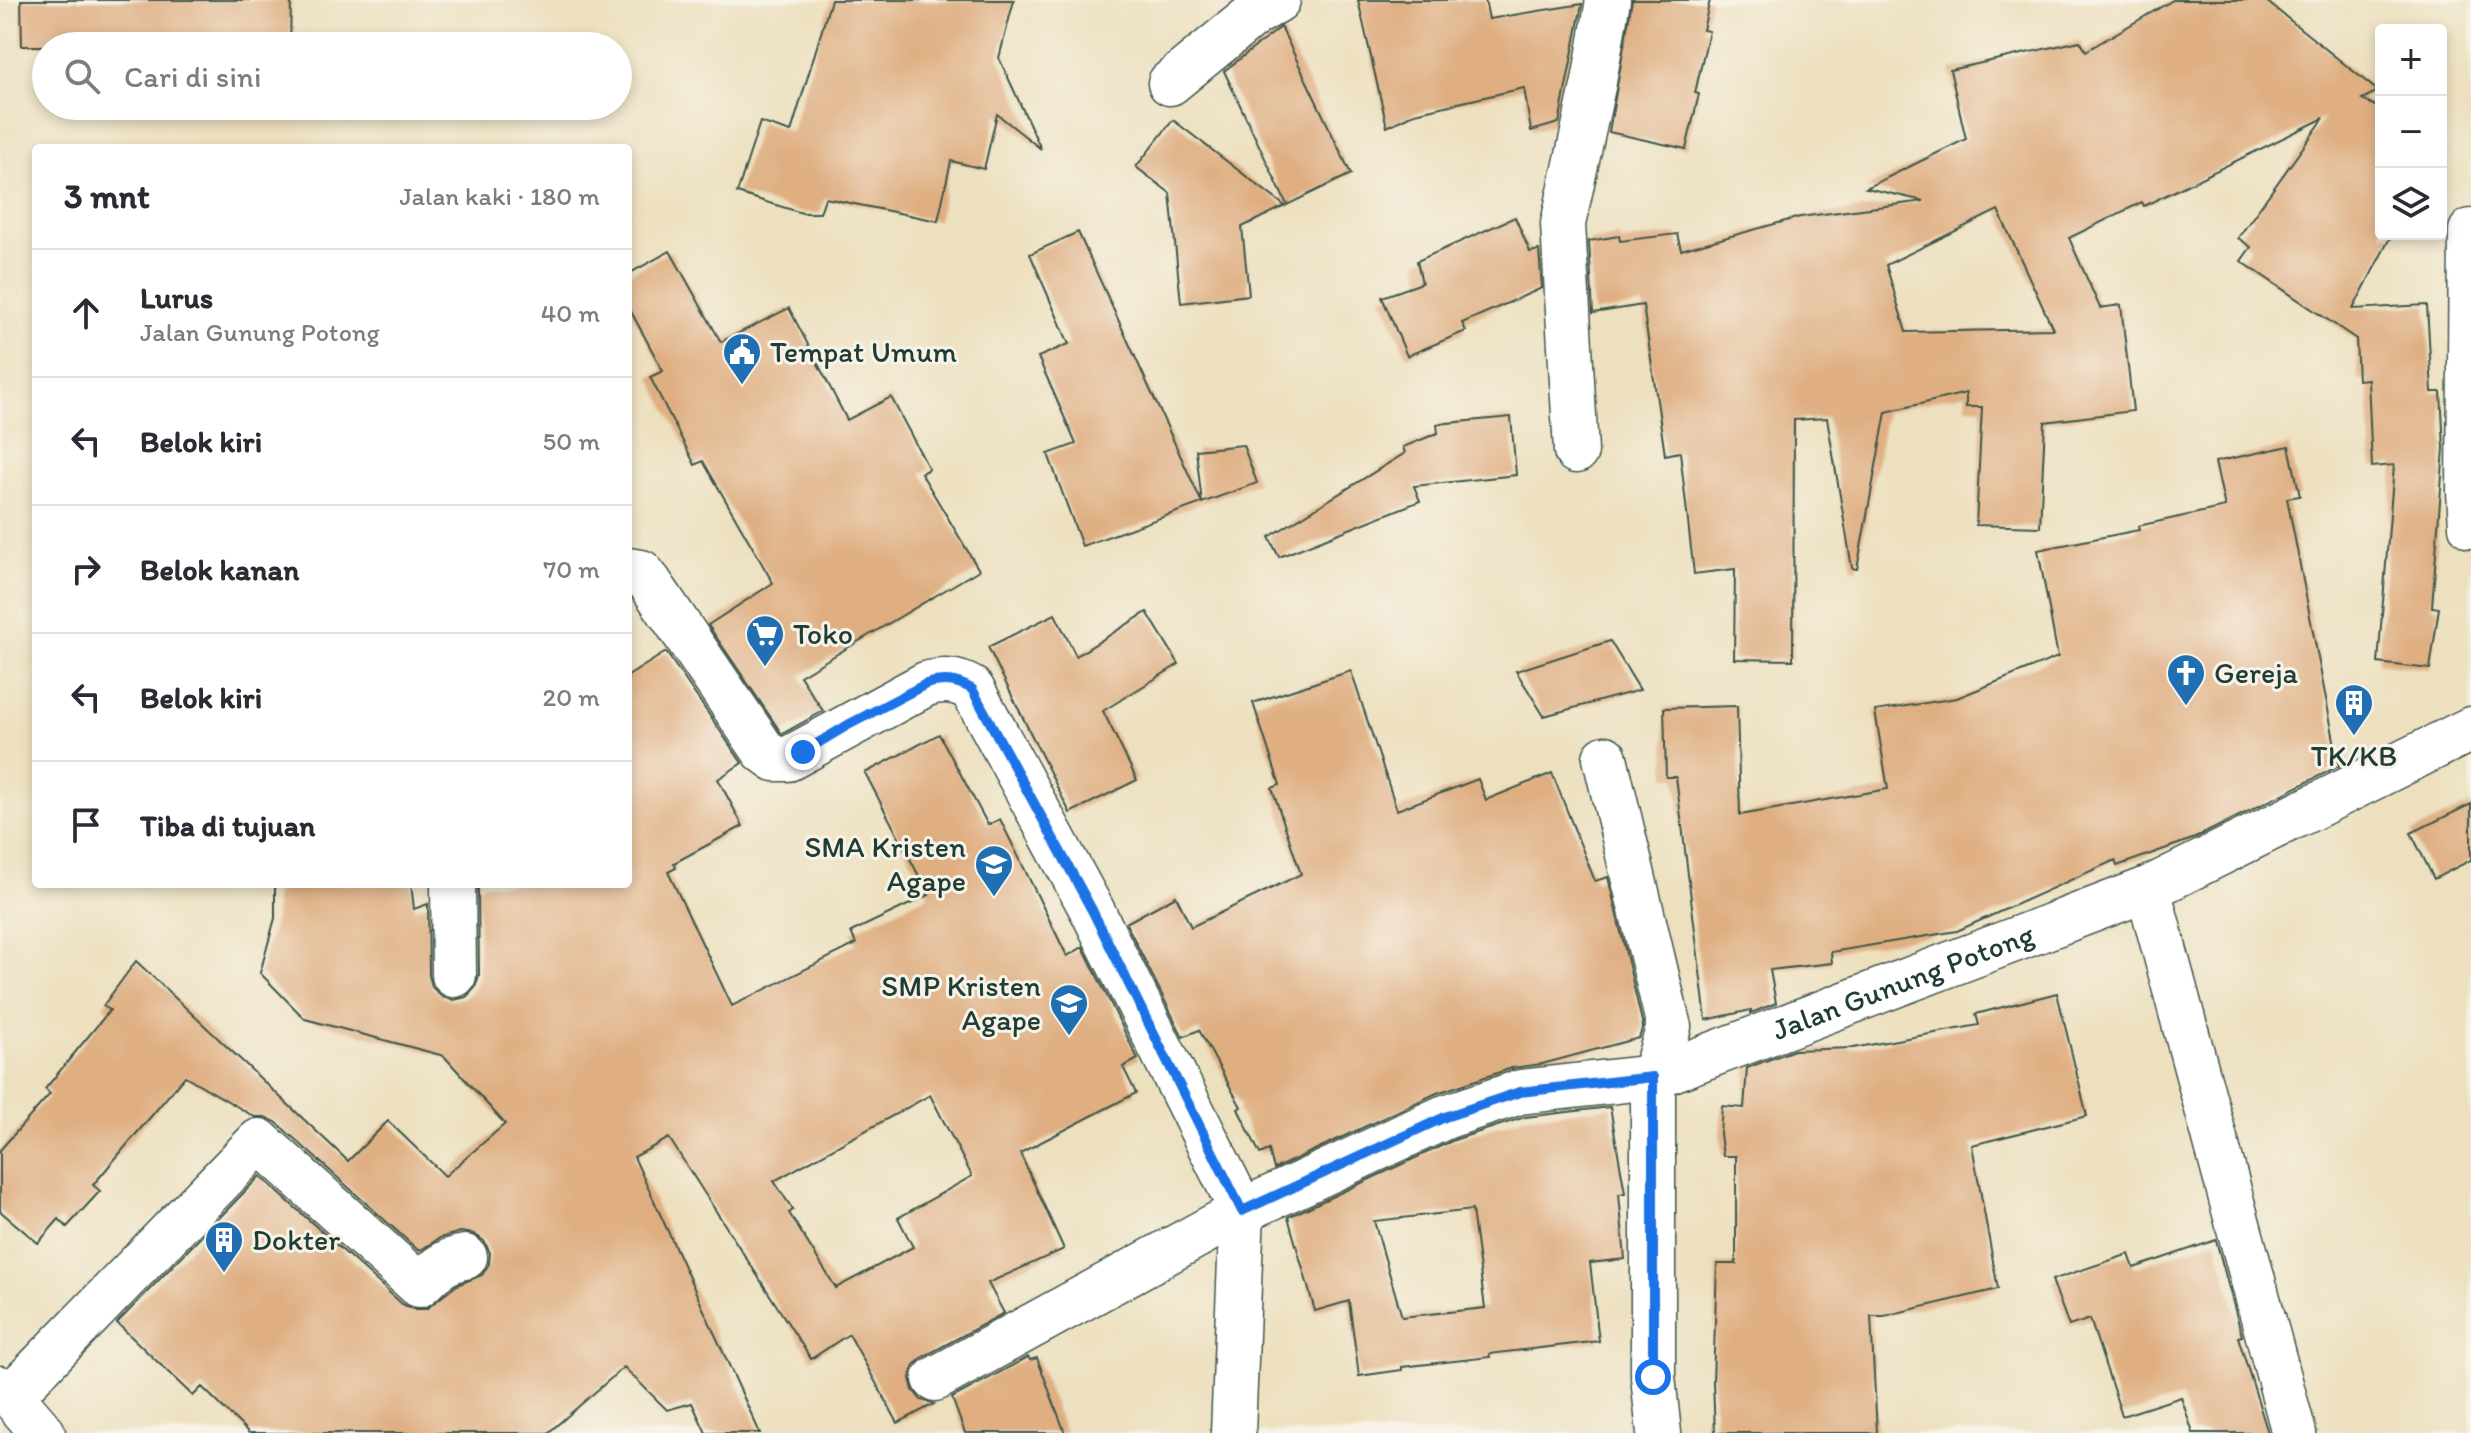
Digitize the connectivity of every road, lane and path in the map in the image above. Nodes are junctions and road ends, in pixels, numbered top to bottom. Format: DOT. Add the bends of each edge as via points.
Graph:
graph roads {
  1 [pos="1278,0"];
  2 [pos="1608,0"];
  3 [pos="1170,83"];
  4 [pos="2471,231"];
  5 [pos="1576,451"];
  6 [pos="2471,526"];
  7 [pos="632,571"];
  8 [pos="2471,729"];
  9 [pos="1605,758"];
  10 [pos="453,888"];
  11 [pos="2148,889"];
  12 [pos="454,975"];
  13 [pos="1653,1077"];
  14 [pos="1242,1211"];
  15 [pos="465,1257"];
  16 [pos="935,1379"];
  17 [pos="3,1391"];
  18 [pos="43,1433"];
  19 [pos="1233,1433"];
  20 [pos="1659,1433"];
  21 [pos="2294,1433"];
  1 -- 3 [label="main road"];
  2 -- 5 [label="main road" via="1563,224"];
  4 -- 6 [label="main road"];
  7 -- 14 [label="main road" via="650,583 764,751 775,759 803,752 926,684 959,681 972,689 1092,910"];
  8 -- 11 [label="main road, Jalan Gunung Potong"];
  9 -- 13 [label="main road" via="1669,1027"];
  10 -- 12 [label="main road"];
  11 -- 13 [label="main road, Jalan Gunung Potong"];
  11 -- 21 [label="main road"];
  13 -- 14 [label="main road, Jalan Gunung Potong" via="1520,1092 1445,1117"];
  13 -- 20 [label="main road" via="1653,1377"];
  14 -- 16 [label="main road, Jalan Gunung Potong"];
  14 -- 19 [label="main road"];
  15 -- 17 [label="main road" via="439,1266 419,1285 259,1141"];
  17 -- 18 [label="main road"];
}
